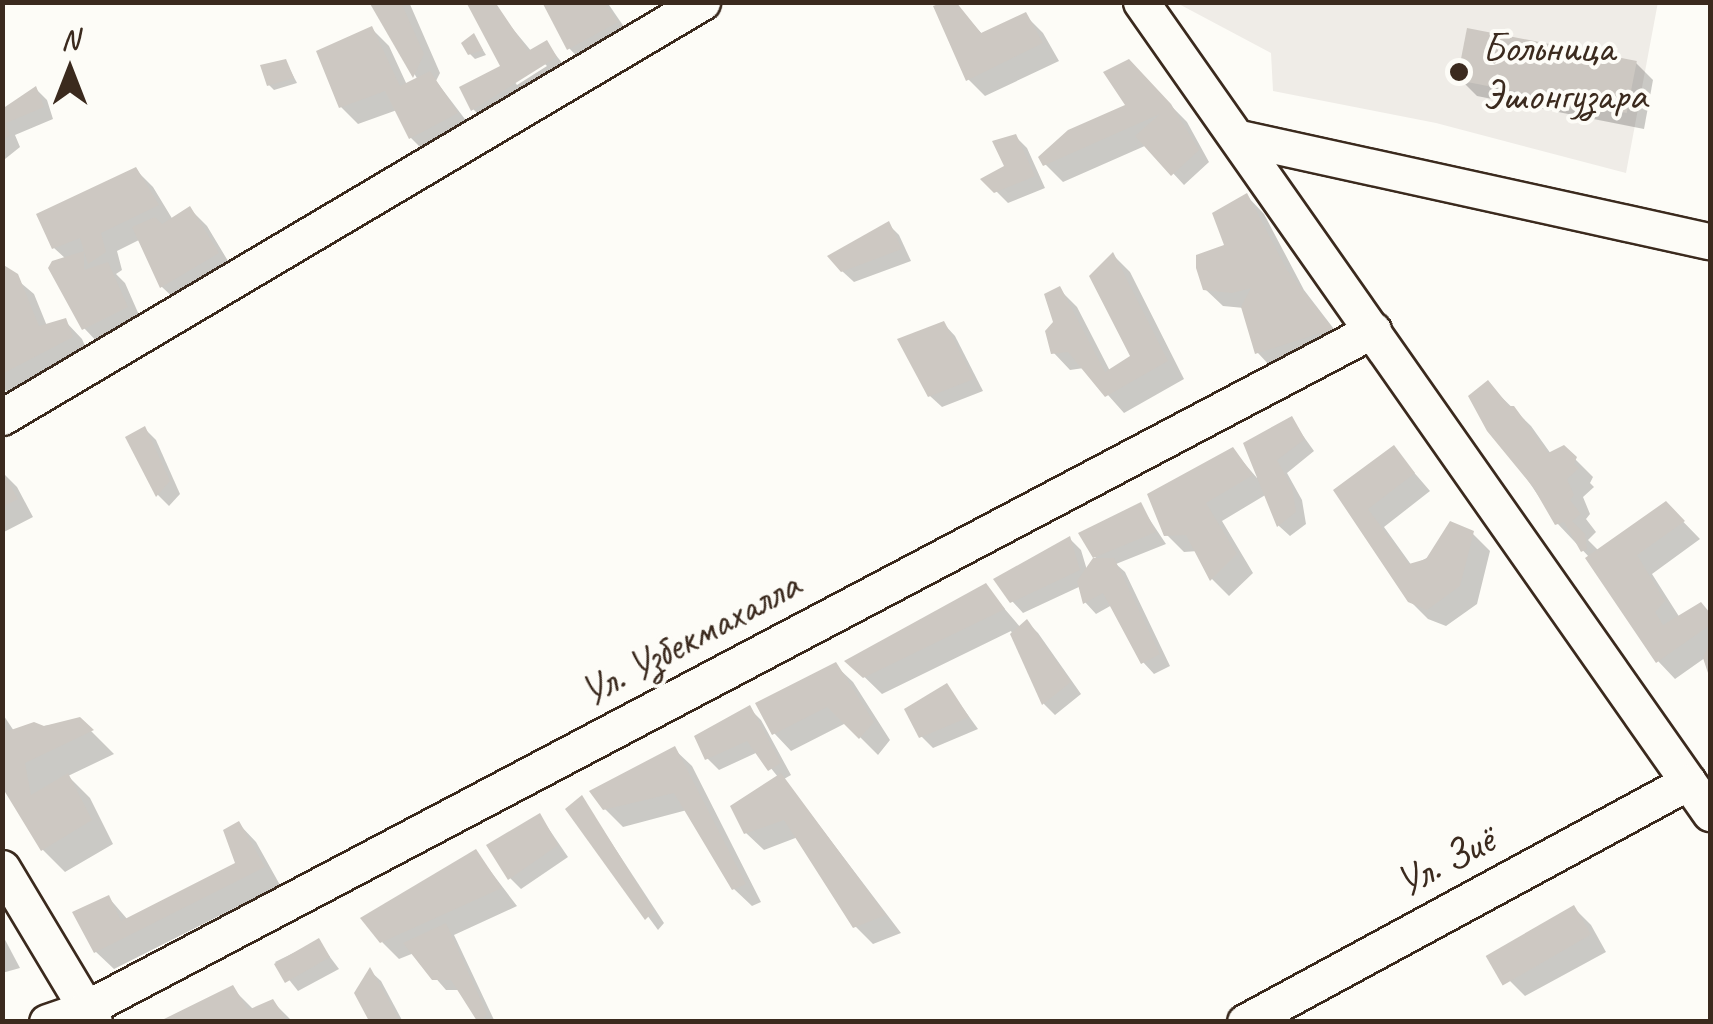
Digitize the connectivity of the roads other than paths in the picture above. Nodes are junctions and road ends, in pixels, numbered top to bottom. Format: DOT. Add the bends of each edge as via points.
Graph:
graph roads {
  1 [pos="702,2"];
  2 [pos="1141,2"];
  3 [pos="1240,138"];
  4 [pos="1710,241"];
  5 [pos="1373,330"];
  6 [pos="2,416"];
  7 [pos="1688,782"];
  8 [pos="1710,813"];
  9 [pos="2,868"];
  10 [pos="90,1015"];
  11 [pos="47,1022"];
  12 [pos="1245,1022"];
  1 -- 6 [label="street"];
  2 -- 3 [label="street"];
  3 -- 4 [label="street"];
  3 -- 5 [label="street"];
  5 -- 7 [label="street"];
  5 -- 10 [label="street, Ул. Узбекмахалла"];
  7 -- 8 [label="street"];
  7 -- 12 [label="street, Ул. Зиё"];
  9 -- 10 [label="street"];
  10 -- 11 [label="street, Ул. Узбекмахалла"];
}
